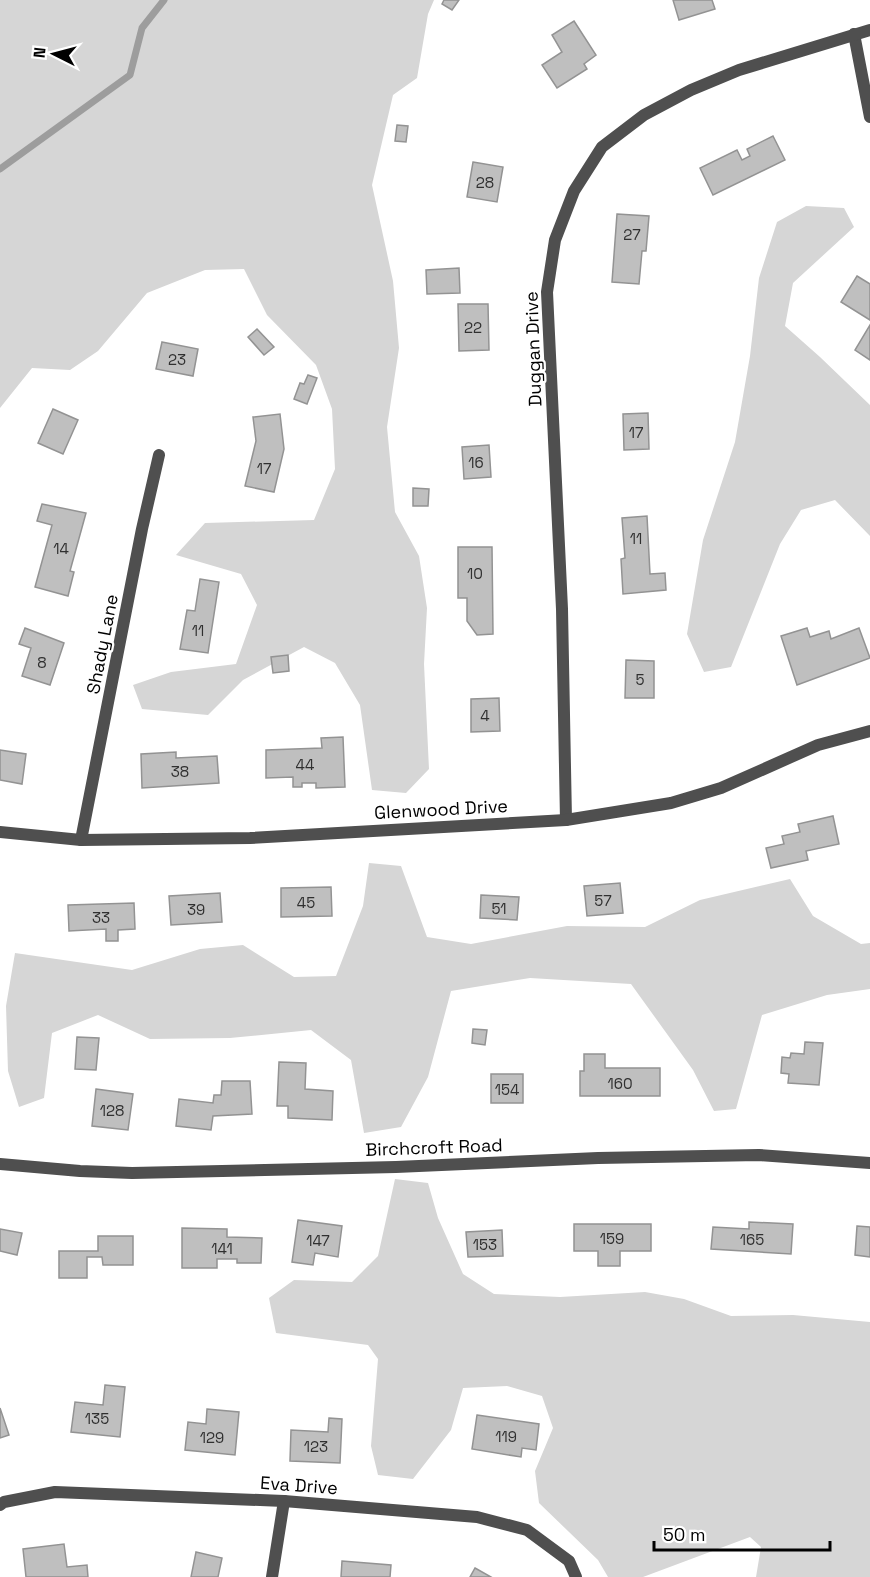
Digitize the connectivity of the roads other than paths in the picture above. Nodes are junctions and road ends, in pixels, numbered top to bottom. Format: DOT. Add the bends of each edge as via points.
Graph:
graph roads {
  1 [pos="870,30"];
  2 [pos="855,34"];
  3 [pos="870,117"];
  4 [pos="159,455"];
  5 [pos="870,730"];
  6 [pos="566,820"];
  7 [pos="0,832"];
  8 [pos="81,840"];
  9 [pos="870,1163"];
  10 [pos="0,1164"];
  11 [pos="284,1501"];
  12 [pos="0,1505"];
  13 [pos="272,1577"];
  14 [pos="576,1577"];
  1 -- 2 [label="street, Duggan Drive"];
  2 -- 3 [label="street"];
  2 -- 6 [label="street, Duggan Drive" via="739,70 644,115 602,147 574,191 555,240 547,292 562,609"];
  4 -- 8 [label="street, Shady Lane"];
  5 -- 6 [label="street, Glenwood Drive" via="818,745 721,788 671,803"];
  6 -- 8 [label="street, Glenwood Drive" via="250,838"];
  7 -- 8 [label="street, Glenwood Drive"];
  9 -- 10 [label="street, Birchcroft Road" via="759,1155 132,1173"];
  11 -- 12 [label="street, Eva Drive" via="55,1492"];
  11 -- 13 [label="street"];
  11 -- 14 [label="street, Eva Drive" via="477,1516 527,1530 569,1561"];
}
